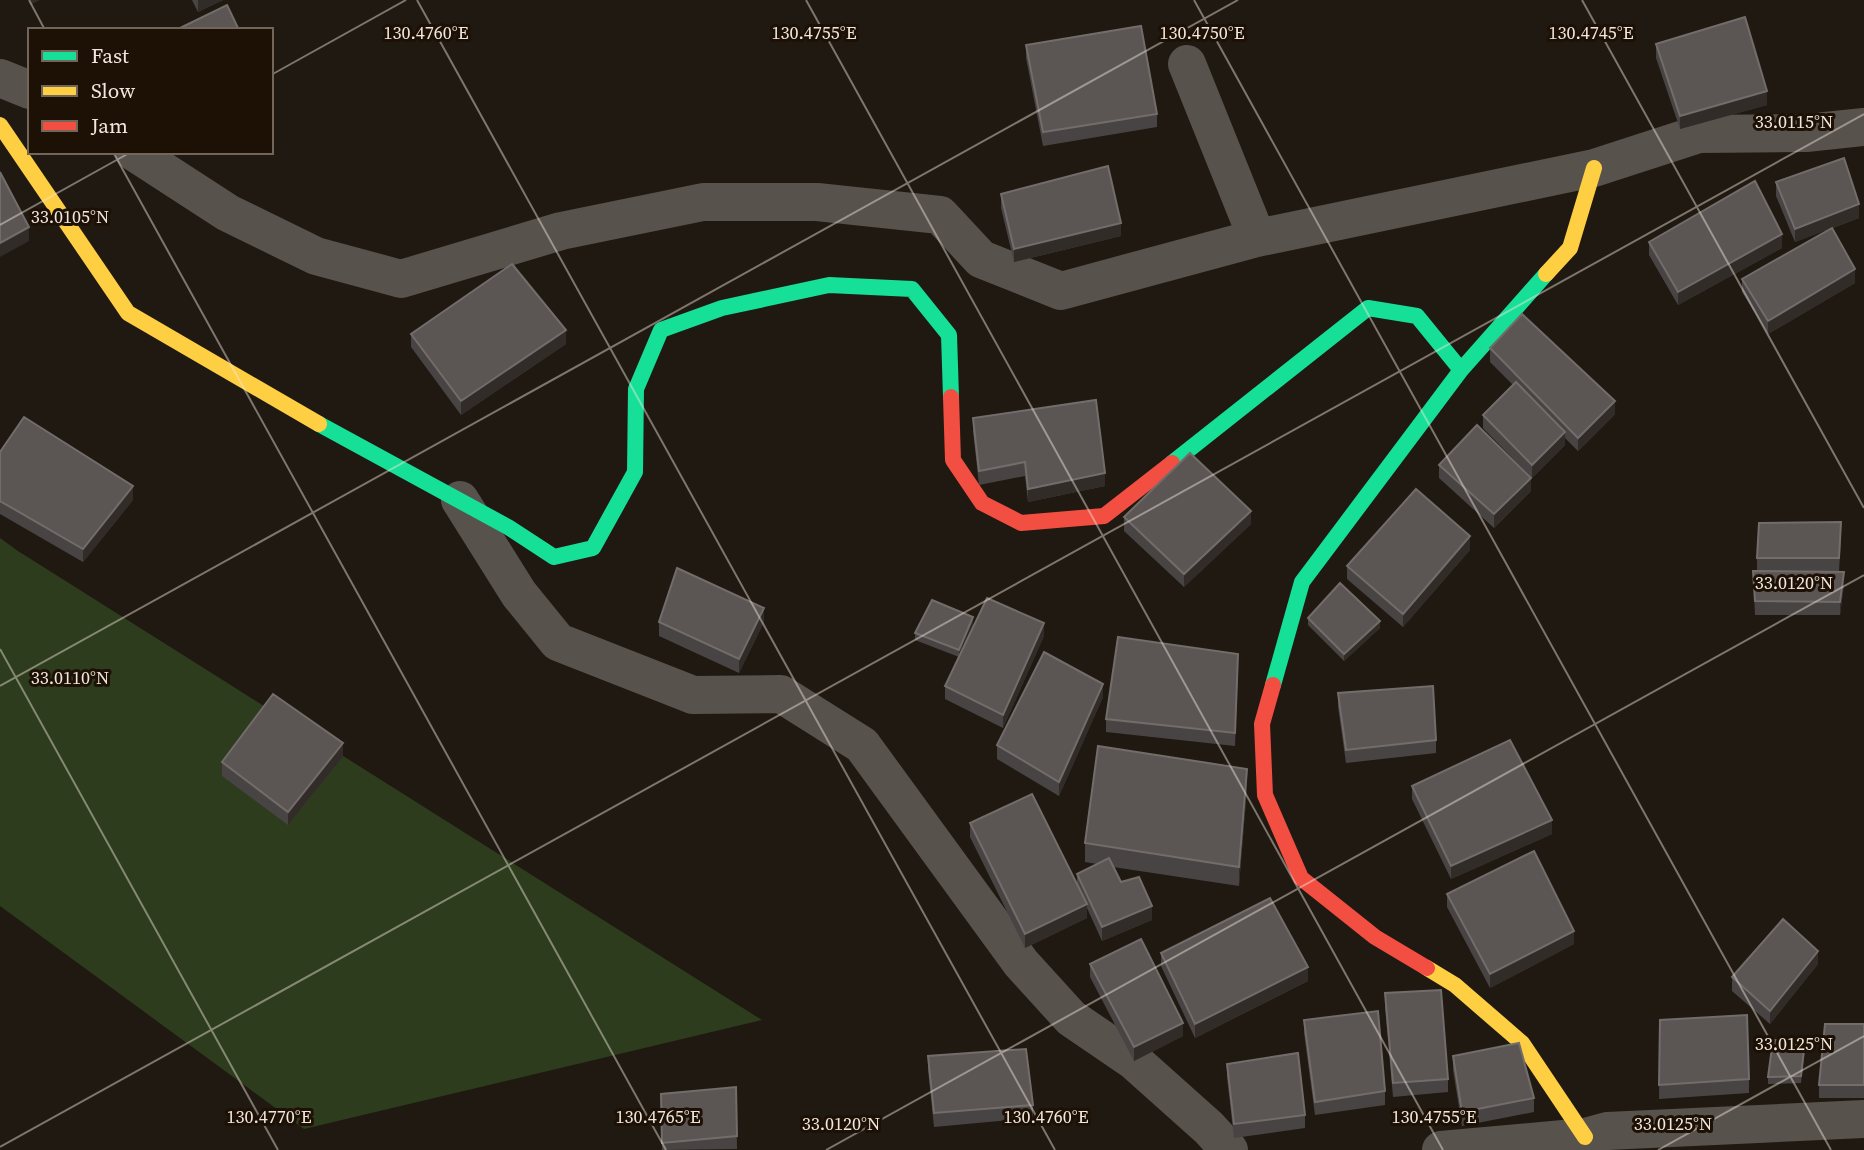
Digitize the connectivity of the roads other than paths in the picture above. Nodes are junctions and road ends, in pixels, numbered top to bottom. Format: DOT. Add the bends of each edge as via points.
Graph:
graph roads {
  1 [pos="1187,64"];
  2 [pos="0,78"];
  3 [pos="28,89"];
  4 [pos="0,125"];
  5 [pos="1864,127"];
  6 [pos="137,154"];
  7 [pos="1594,168"];
  8 [pos="1257,238"];
  9 [pos="1461,370"];
  10 [pos="460,500"];
  11 [pos="1864,1119"];
  12 [pos="1585,1137"];
  13 [pos="1229,1150"];
  14 [pos="1441,1150"];
  1 -- 8 [label="street"];
  2 -- 3 [label="street"];
  4 -- 10 [label="street" via="128,313"];
  5 -- 7 [label="street" via="1806,133 1699,134"];
  6 -- 8 [label="street" via="228,213 316,256 401,279 561,231 703,202 817,202 940,215 981,258 1061,291"];
  7 -- 8 [label="street"];
  7 -- 9 [label="street" via="1570,248"];
  9 -- 10 [label="street" via="1417,316 1368,308 1104,516 1021,523 982,503 953,460 949,335 912,289 829,285 722,308 661,330 636,389 635,472 593,548 554,557"];
  9 -- 12 [label="street" via="1302,582 1262,724 1265,794 1301,878 1375,937 1455,985 1522,1043"];
  10 -- 13 [label="street" via="519,594 558,642 693,695 781,694 862,745 1029,972 1071,1018 1134,1060"];
  11 -- 12 [label="street" via="1607,1131"];
  12 -- 14 [label="street"];
}
